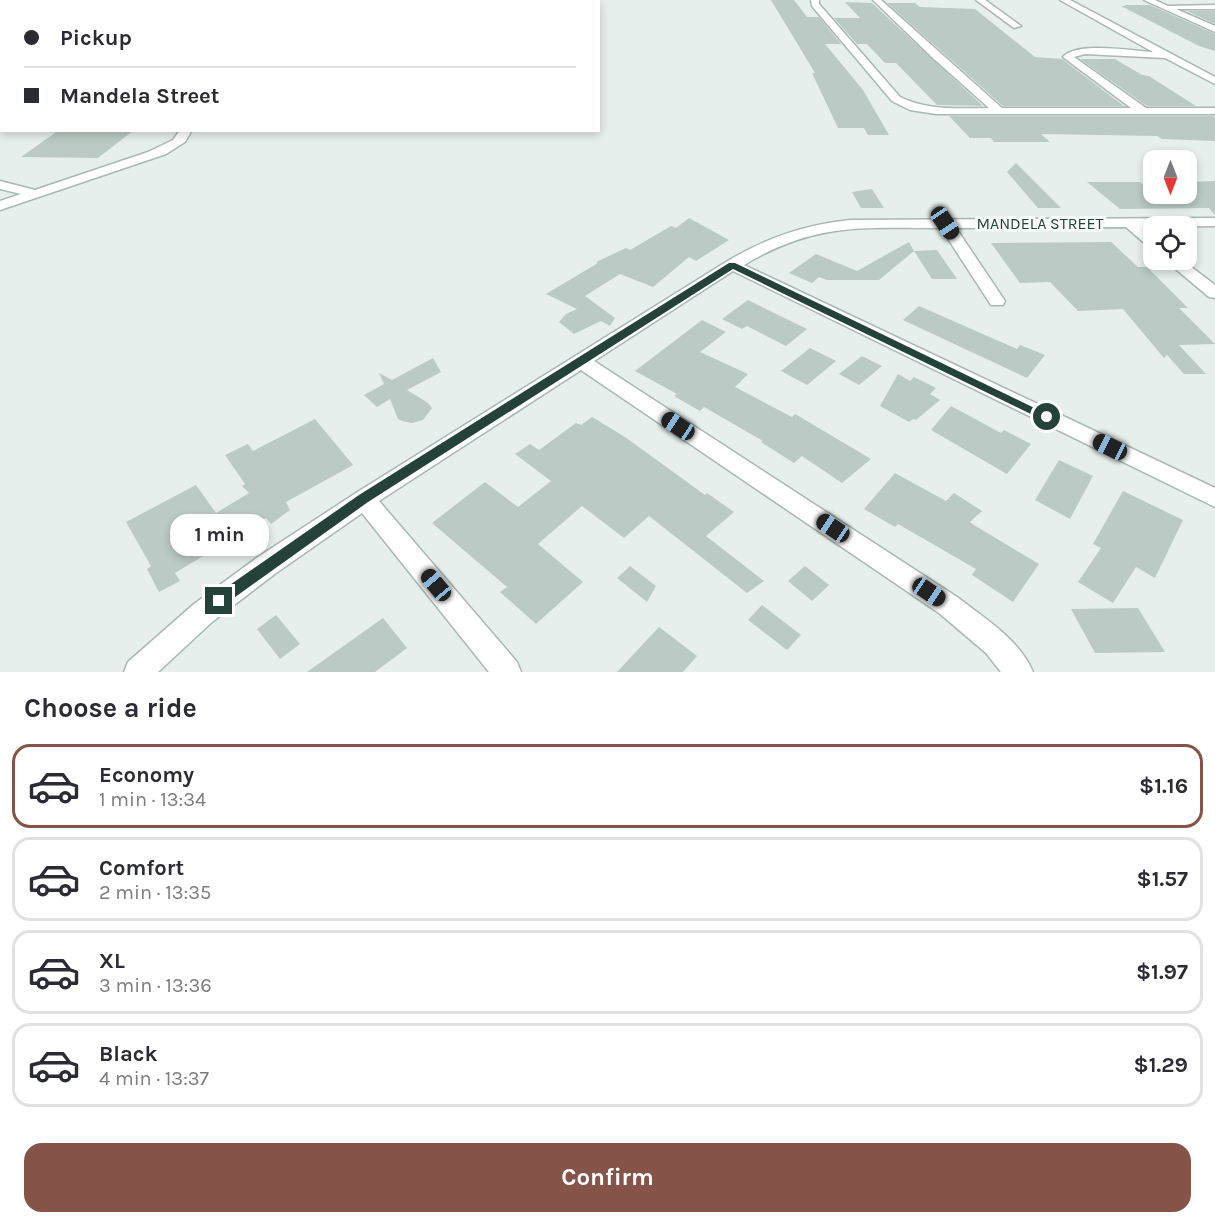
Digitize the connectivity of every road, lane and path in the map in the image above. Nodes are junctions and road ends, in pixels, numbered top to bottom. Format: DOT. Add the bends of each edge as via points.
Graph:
graph roads {
  1 [pos="815,0"];
  2 [pos="877,0"];
  3 [pos="980,0"];
  4 [pos="1064,0"];
  5 [pos="1148,0"];
  6 [pos="1163,7"];
  7 [pos="1215,7"];
  8 [pos="1017,26"];
  9 [pos="1215,29"];
  10 [pos="1167,55"];
  11 [pos="1215,81"];
  12 [pos="999,111"];
  13 [pos="1143,111"];
  14 [pos="1215,111"];
  15 [pos="186,132"];
  16 [pos="0,185"];
  17 [pos="35,194"];
  18 [pos="0,206"];
  19 [pos="1129,222"];
  20 [pos="1215,222"];
  21 [pos="945,223"];
  22 [pos="1143,234"];
  23 [pos="732,265"];
  24 [pos="1186,270"];
  25 [pos="1215,293"];
  26 [pos="997,301"];
  27 [pos="582,362"];
  28 [pos="1215,498"];
  29 [pos="364,499"];
  30 [pos="138,672"];
  31 [pos="507,672"];
  32 [pos="1019,672"];
  1 -- 12 [label="street" via="903,104 929,111"];
  2 -- 12 [label="street"];
  3 -- 8 [label="street"];
  4 -- 10 [label="street"];
  5 -- 6 [label="street"];
  6 -- 7 [label="street"];
  6 -- 9 [label="street"];
  10 -- 11 [label="street"];
  10 -- 13 [label="street" via="1085,51 1068,57"];
  12 -- 13 [label="street"];
  13 -- 14 [label="street"];
  15 -- 17 [label="street" via="178,141 152,155"];
  16 -- 17 [label="street"];
  17 -- 18 [label="street"];
  19 -- 20 [label="street, MANDELA STREET"];
  19 -- 21 [label="street, MANDELA STREET"];
  19 -- 22 [label="street"];
  21 -- 23 [label="street, MANDELA STREET" via="850,224 795,232"];
  21 -- 26 [label="street"];
  23 -- 27 [label="street, MANDELA STREET"];
  23 -- 28 [label="street"];
  24 -- 25 [label="street"];
  27 -- 29 [label="street, MANDELA STREET"];
  27 -- 32 [label="street" via="948,605 996,644"];
  29 -- 30 [label="street, MANDELA STREET" via="203,613"];
  29 -- 31 [label="street"];
}
